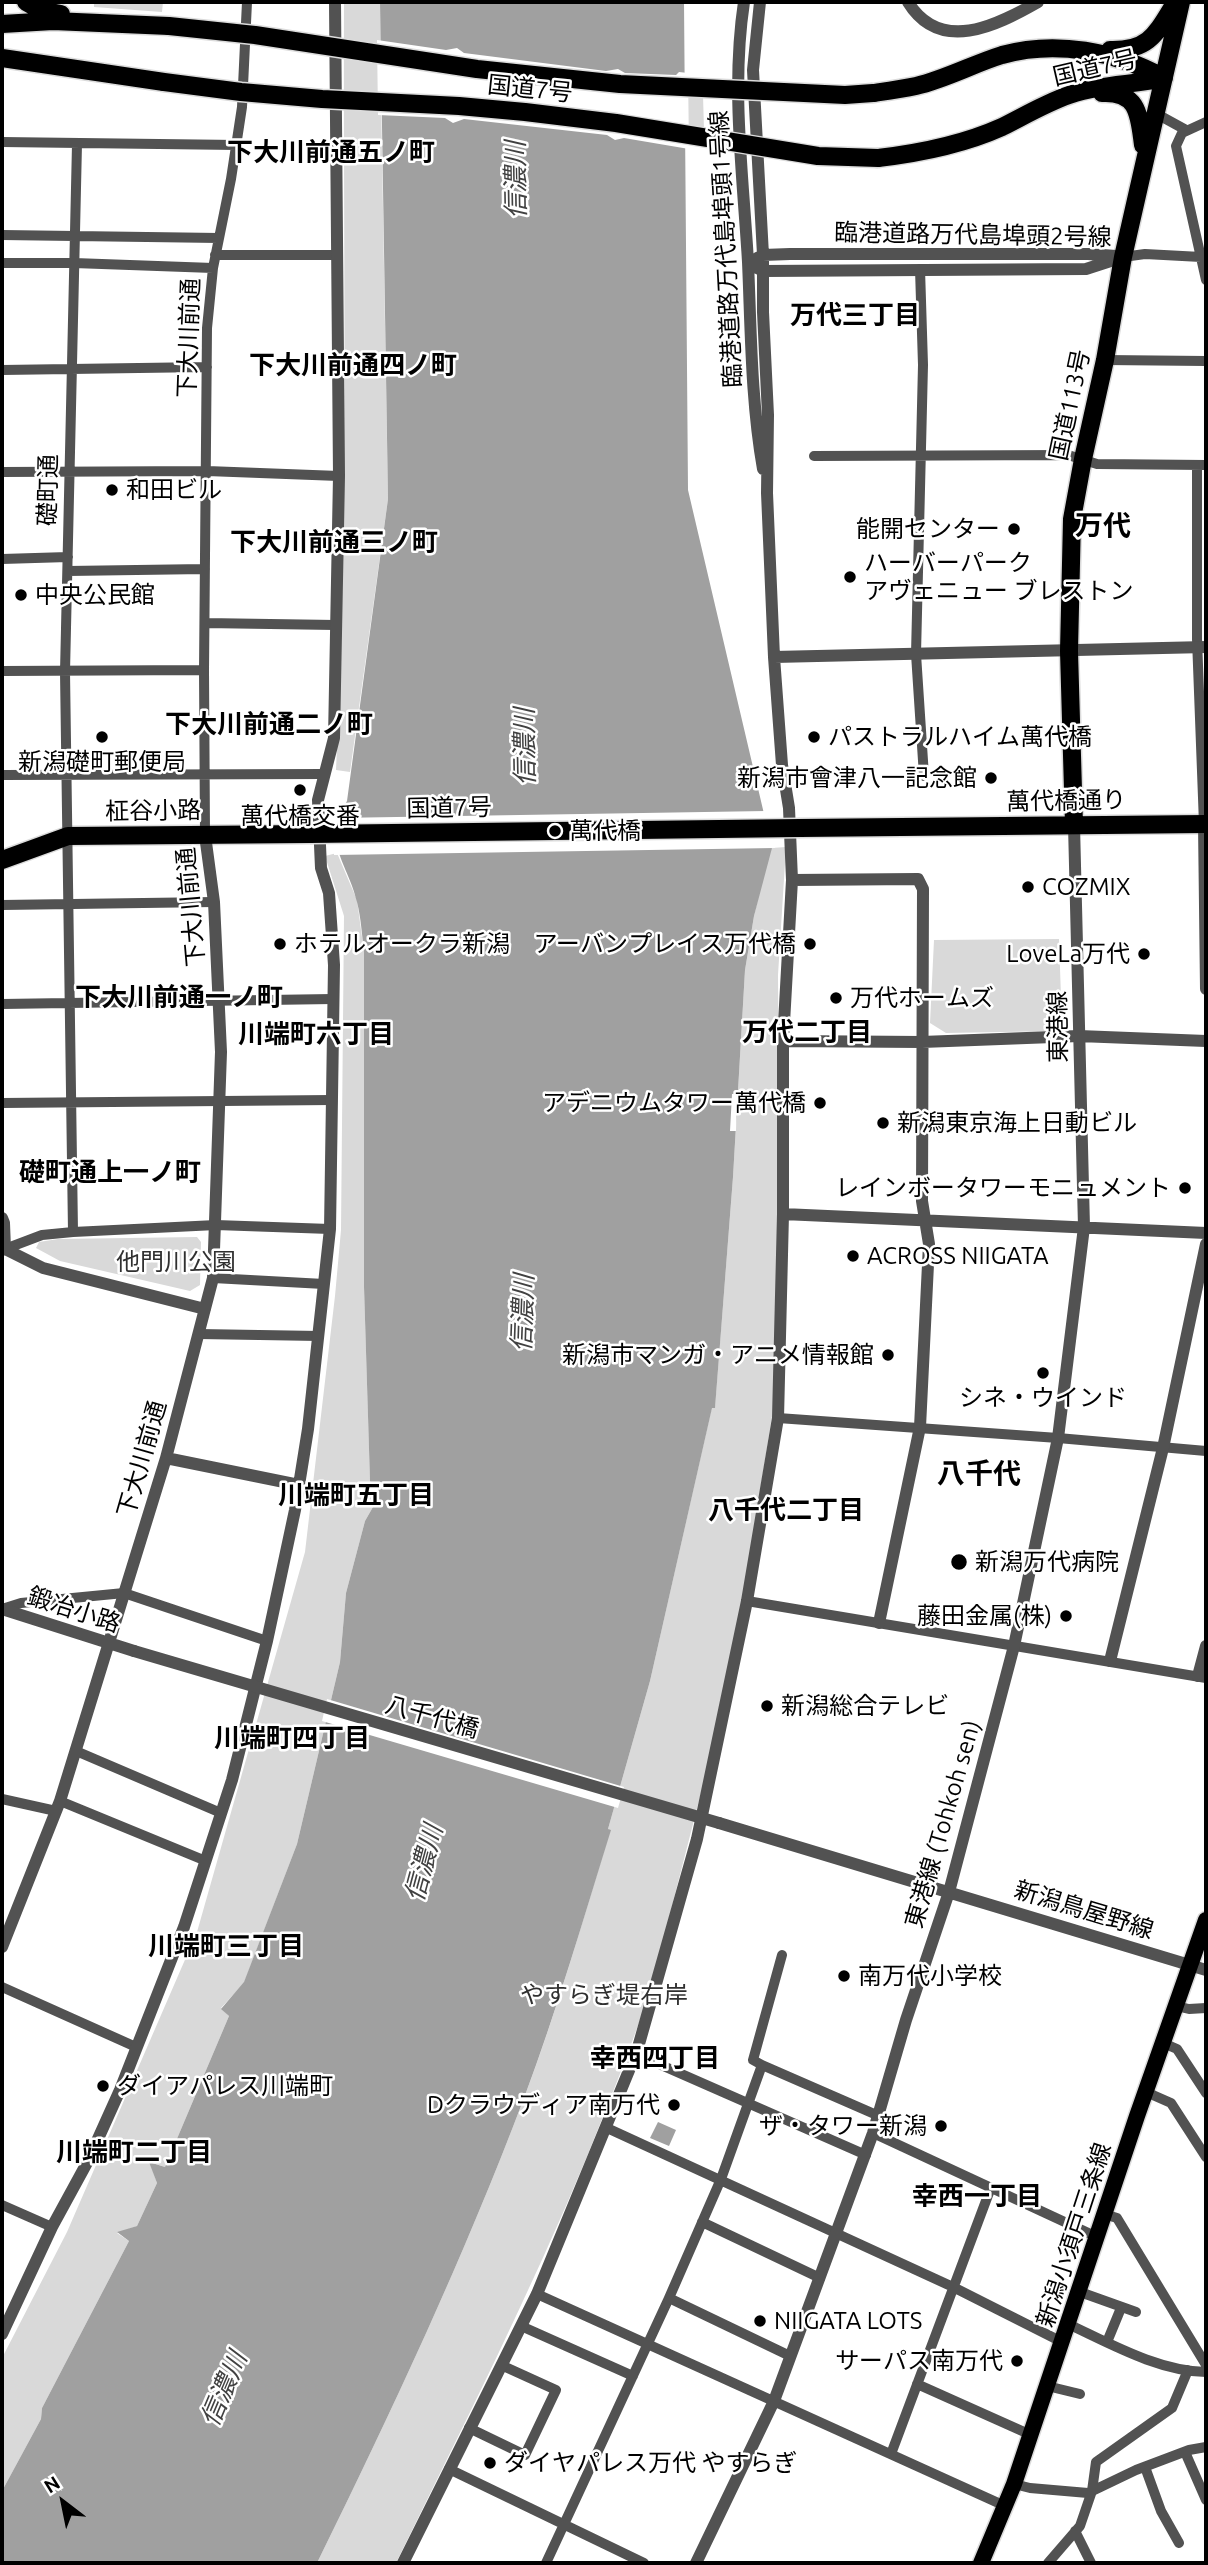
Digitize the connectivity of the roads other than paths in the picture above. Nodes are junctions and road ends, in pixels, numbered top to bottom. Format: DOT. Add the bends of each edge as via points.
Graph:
graph roads {
  1 [pos="26,2"];
  2 [pos="247,2"];
  3 [pos="335,2"];
  4 [pos="744,2"];
  5 [pos="760,2"];
  6 [pos="908,2"];
  7 [pos="1038,2"];
  8 [pos="1175,2"];
  9 [pos="1181,2"];
  10 [pos="124,23"];
  11 [pos="2,24"];
  12 [pos="1068,48"];
  13 [pos="2,58"];
  14 [pos="1164,78"];
  15 [pos="1070,94"];
  16 [pos="1155,113"];
  17 [pos="1206,122"];
  18 [pos="1186,130"];
  19 [pos="2,142"];
  20 [pos="77,144"];
  21 [pos="237,145"];
  22 [pos="1144,159"];
  23 [pos="2,235"];
  24 [pos="76,235"];
  25 [pos="219,238"];
  26 [pos="215,255"];
  27 [pos="338,255"];
  28 [pos="763,255"];
  29 [pos="1123,257"];
  30 [pos="1200,257"];
  31 [pos="2,263"];
  32 [pos="74,263"];
  33 [pos="748,263"];
  34 [pos="213,268"];
  35 [pos="920,269"];
  36 [pos="763,271"];
  37 [pos="1206,280"];
  38 [pos="1105,360"];
  39 [pos="1206,360"];
  40 [pos="207,367"];
  41 [pos="72,369"];
  42 [pos="2,370"];
  43 [pos="814,456"];
  44 [pos="922,456"];
  45 [pos="1083,459"];
  46 [pos="1201,465"];
  47 [pos="69,471"];
  48 [pos="207,471"];
  49 [pos="2,472"];
  50 [pos="339,476"];
  51 [pos="767,494"];
  52 [pos="68,557"];
  53 [pos="2,559"];
  54 [pos="205,569"];
  55 [pos="68,571"];
  56 [pos="205,623"];
  57 [pos="335,625"];
  58 [pos="1202,647"];
  59 [pos="1069,650"];
  60 [pos="916,654"];
  61 [pos="774,657"];
  62 [pos="204,670"];
  63 [pos="2,671"];
  64 [pos="65,672"];
  65 [pos="1203,704"];
  66 [pos="204,773"];
  67 [pos="68,774"];
  68 [pos="324,774"];
  69 [pos="2,775"];
  70 [pos="924,776"];
  71 [pos="1205,824"];
  72 [pos="1074,825"];
  73 [pos="800,828"];
  74 [pos="310,834"];
  75 [pos="205,835"];
  76 [pos="68,836"];
  77 [pos="2,860"];
  78 [pos="792,880"];
  79 [pos="214,902"];
  80 [pos="69,903"];
  81 [pos="2,905"];
  82 [pos="1206,989"];
  83 [pos="333,999"];
  84 [pos="220,1000"];
  85 [pos="70,1003"];
  86 [pos="2,1004"];
  87 [pos="1079,1036"];
  88 [pos="783,1041"];
  89 [pos="1206,1041"];
  90 [pos="922,1042"];
  91 [pos="332,1100"];
  92 [pos="220,1101"];
  93 [pos="71,1102"];
  94 [pos="2,1103"];
  95 [pos="783,1214"];
  96 [pos="2,1218"];
  97 [pos="925,1220"];
  98 [pos="216,1225"];
  99 [pos="1084,1227"];
  100 [pos="330,1229"];
  101 [pos="73,1232"];
  102 [pos="1206,1233"];
  103 [pos="1206,1244"];
  104 [pos="3,1248"];
  105 [pos="213,1278"];
  106 [pos="324,1284"];
  107 [pos="205,1309"];
  108 [pos="199,1334"];
  109 [pos="318,1336"];
  110 [pos="778,1418"];
  111 [pos="920,1427"];
  112 [pos="1058,1438"];
  113 [pos="1163,1448"];
  114 [pos="1206,1451"];
  115 [pos="166,1458"];
  116 [pos="299,1485"];
  117 [pos="124,1593"];
  118 [pos="747,1601"];
  119 [pos="2,1609"];
  120 [pos="879,1623"];
  121 [pos="267,1641"];
  122 [pos="110,1644"];
  123 [pos="1014,1646"];
  124 [pos="1206,1646"];
  125 [pos="134,1651"];
  126 [pos="1110,1661"];
  127 [pos="1202,1677"];
  128 [pos="76,1751"];
  129 [pos="2,1800"];
  130 [pos="58,1806"];
  131 [pos="221,1813"];
  132 [pos="206,1861"];
  133 [pos="949,1892"];
  134 [pos="1206,1920"];
  135 [pos="2,1947"];
  136 [pos="782,1955"];
  137 [pos="1199,1968"];
  138 [pos="2,1987"];
  139 [pos="1176,2006"];
  140 [pos="1205,2010"];
  141 [pos="1163,2043"];
  142 [pos="136,2047"];
  143 [pos="636,2054"];
  144 [pos="762,2065"];
  145 [pos="1146,2092"];
  146 [pos="1206,2093"];
  147 [pos="750,2104"];
  148 [pos="879,2116"];
  149 [pos="607,2128"];
  150 [pos="873,2133"];
  151 [pos="866,2155"];
  152 [pos="1206,2157"];
  153 [pos="721,2179"];
  154 [pos="990,2190"];
  155 [pos="2,2205"];
  156 [pos="1104,2214"];
  157 [pos="702,2222"];
  158 [pos="52,2227"];
  159 [pos="836,2233"];
  160 [pos="1097,2237"];
  161 [pos="820,2278"];
  162 [pos="953,2287"];
  163 [pos="1080,2292"];
  164 [pos="537,2294"];
  165 [pos="669,2298"];
  166 [pos="1121,2308"];
  167 [pos="1136,2312"];
  168 [pos="1069,2324"];
  169 [pos="521,2326"];
  170 [pos="2,2334"];
  171 [pos="1062,2342"];
  172 [pos="1108,2342"];
  173 [pos="649,2343"];
  174 [pos="790,2356"];
  175 [pos="501,2365"];
  176 [pos="1206,2365"];
  177 [pos="1188,2370"];
  178 [pos="1206,2372"];
  179 [pos="633,2375"];
  180 [pos="917,2384"];
  181 [pos="1047,2386"];
  182 [pos="1080,2394"];
  183 [pos="774,2401"];
  184 [pos="469,2428"];
  185 [pos="1031,2435"];
  186 [pos="1206,2447"];
  187 [pos="1185,2452"];
  188 [pos="891,2454"];
  189 [pos="1144,2468"];
  190 [pos="449,2469"];
  191 [pos="1014,2484"];
  192 [pos="1092,2491"];
  193 [pos="1206,2500"];
  194 [pos="1005,2506"];
  195 [pos="565,2524"];
  196 [pos="1075,2531"];
  197 [pos="1179,2543"];
  198 [pos="403,2563"];
  199 [pos="546,2563"];
  200 [pos="644,2563"];
  201 [pos="696,2563"];
  202 [pos="981,2563"];
  203 [pos="1048,2563"];
  204 [pos="1091,2563"];
  1 -- 10 [label="highway" via="40,10"];
  2 -- 21 [label="street, 下大川前通"];
  3 -- 27 [label="street"];
  4 -- 33 [label="street, 臨港道路万代島埠頭1号線" via="738,62"];
  5 -- 28 [label="street, 臨港道路万代島埠頭1号線" via="753,70"];
  6 -- 7 [label="street" via="926,23 955,32 991,24"];
  8 -- 12 [label="highway" via="1157,33 1135,49"];
  9 -- 14 [label="highway, 国道113号"];
  10 -- 11 [label="highway, 国道7号"];
  10 -- 12 [label="highway, 国道7号, bridge" via="267,36 477,69 620,85 845,94 916,86 1003,55"];
  12 -- 14 [label="highway, 国道7号" via="1123,60"];
  13 -- 15 [label="highway, 国道7号, bridge" via="241,92 459,106 616,123 818,156 878,158 942,148 975,138"];
  14 -- 15 [label="highway, 国道7号"];
  14 -- 16 [label="highway, 国道113号"];
  15 -- 22 [label="highway" via="1105,93 1129,99 1139,118"];
  16 -- 18 [label="street"];
  16 -- 22 [label="highway, 国道113号"];
  17 -- 18 [label="street"];
  18 -- 30 [label="street" via="1177,146"];
  19 -- 20 [label="street"];
  20 -- 21 [label="street"];
  20 -- 24 [label="street, 礎町通"];
  21 -- 25 [label="street, 下大川前通"];
  22 -- 29 [label="highway, 国道113号"];
  23 -- 24 [label="street"];
  24 -- 25 [label="street"];
  24 -- 32 [label="street, 礎町通"];
  25 -- 26 [label="street, 下大川前通"];
  26 -- 27 [label="street"];
  26 -- 34 [label="street, 下大川前通"];
  27 -- 50 [label="street"];
  28 -- 29 [label="street, 臨港道路万代島埠頭2号線"];
  28 -- 33 [label="street, 臨港道路万代島埠頭2号線"];
  28 -- 36 [label="street, 臨港道路万代島埠頭1号線"];
  29 -- 30 [label="street"];
  29 -- 35 [label="street, 臨港道路万代島埠頭2号線" via="1086,270"];
  29 -- 38 [label="highway, 国道113号"];
  30 -- 37 [label="street"];
  31 -- 32 [label="street"];
  32 -- 34 [label="street"];
  32 -- 41 [label="street, 礎町通"];
  33 -- 36 [label="street, 臨港道路万代島埠頭2号線"];
  33 -- 51 [label="street, 臨港道路万代島埠頭1号線" via="752,365"];
  34 -- 40 [label="street, 下大川前通"];
  35 -- 36 [label="street, 臨港道路万代島埠頭2号線"];
  35 -- 44 [label="street"];
  36 -- 51 [label="street, 臨港道路万代島埠頭1号線"];
  38 -- 39 [label="street"];
  38 -- 45 [label="highway, 国道113号"];
  40 -- 41 [label="street"];
  40 -- 48 [label="street, 下大川前通"];
  41 -- 42 [label="street"];
  41 -- 47 [label="street, 礎町通"];
  43 -- 44 [label="street"];
  44 -- 45 [label="street" via="1068,455"];
  44 -- 60 [label="street"];
  45 -- 46 [label="street" via="1097,464"];
  45 -- 59 [label="highway, 国道113号" via="1072,519"];
  46 -- 58 [label="street"];
  47 -- 48 [label="street"];
  47 -- 49 [label="street"];
  47 -- 52 [label="street, 礎町通"];
  48 -- 50 [label="street"];
  48 -- 54 [label="street, 下大川前通"];
  50 -- 57 [label="street"];
  51 -- 61 [label="street, 臨港道路万代島埠頭1号線"];
  52 -- 53 [label="street"];
  52 -- 55 [label="street, 礎町通"];
  54 -- 55 [label="street"];
  54 -- 56 [label="street, 下大川前通"];
  55 -- 64 [label="street, 礎町通"];
  56 -- 57 [label="street"];
  56 -- 62 [label="street, 下大川前通"];
  57 -- 68 [label="street" via="334,737"];
  58 -- 59 [label="street"];
  58 -- 65 [label="street"];
  59 -- 60 [label="street"];
  59 -- 72 [label="highway, 国道113号"];
  60 -- 61 [label="street"];
  60 -- 70 [label="street"];
  61 -- 78 [label="street, 臨港道路万代島埠頭1号線"];
  62 -- 64 [label="street"];
  62 -- 66 [label="street, 下大川前通"];
  63 -- 64 [label="street"];
  64 -- 67 [label="street, 礎町通"];
  65 -- 71 [label="street"];
  66 -- 67 [label="street"];
  66 -- 68 [label="street"];
  66 -- 75 [label="street, 下大川前通"];
  67 -- 69 [label="street"];
  67 -- 76 [label="street, 礎町通"];
  68 -- 83 [label="street" via="318,800 321,868 329,893"];
  71 -- 72 [label="highway, 萬代橋通り"];
  71 -- 82 [label="street"];
  72 -- 73 [label="highway, 萬代橋通り"];
  72 -- 87 [label="street, 東港線"];
  73 -- 74 [label="highway, 国道7号, bridge"];
  74 -- 75 [label="highway, 柾谷小路"];
  75 -- 76 [label="highway, 柾谷小路"];
  75 -- 79 [label="street, 下大川前通"];
  76 -- 77 [label="highway, 柾谷小路"];
  76 -- 80 [label="street, 礎町通"];
  78 -- 88 [label="street, 臨港道路万代島埠頭1号線"];
  78 -- 90 [label="street" via="918,879 923,889"];
  79 -- 80 [label="street"];
  79 -- 84 [label="street, 下大川前通"];
  80 -- 81 [label="street"];
  80 -- 85 [label="street, 礎町通"];
  83 -- 84 [label="street"];
  83 -- 91 [label="street"];
  84 -- 85 [label="street"];
  84 -- 92 [label="street, 下大川前通"];
  85 -- 86 [label="street"];
  85 -- 93 [label="street, 礎町通"];
  87 -- 89 [label="street"];
  87 -- 90 [label="street"];
  87 -- 99 [label="street, 東港線"];
  88 -- 90 [label="street"];
  88 -- 95 [label="street, 臨港道路万代島埠頭1号線"];
  90 -- 97 [label="street"];
  91 -- 92 [label="street"];
  91 -- 100 [label="street"];
  92 -- 93 [label="street"];
  92 -- 98 [label="street, 下大川前通"];
  93 -- 94 [label="street"];
  93 -- 101 [label="street, 礎町通"];
  95 -- 97 [label="street"];
  95 -- 110 [label="street, 臨港道路万代島埠頭1号線"];
  96 -- 104 [label="street"];
  97 -- 99 [label="street"];
  97 -- 111 [label="street" via="929,1244"];
  98 -- 100 [label="street"];
  98 -- 101 [label="street"];
  98 -- 105 [label="street, 下大川前通"];
  99 -- 102 [label="street"];
  99 -- 112 [label="street, 東港線 (Tohkoh sen)"];
  100 -- 106 [label="street"];
  101 -- 104 [label="street" via="42,1235"];
  103 -- 113 [label="street"];
  104 -- 107 [label="street" via="43,1268"];
  105 -- 106 [label="street"];
  105 -- 107 [label="street, 下大川前通"];
  106 -- 109 [label="street"];
  107 -- 108 [label="street, 下大川前通"];
  108 -- 109 [label="street"];
  108 -- 115 [label="street, 下大川前通"];
  109 -- 116 [label="street"];
  110 -- 111 [label="street"];
  110 -- 118 [label="street, 臨港道路万代島埠頭1号線"];
  111 -- 112 [label="street"];
  111 -- 120 [label="street"];
  112 -- 113 [label="street"];
  112 -- 123 [label="street, 東港線 (Tohkoh sen)"];
  113 -- 114 [label="street"];
  113 -- 126 [label="street"];
  115 -- 116 [label="street"];
  115 -- 117 [label="street, 下大川前通"];
  116 -- 121 [label="street"];
  117 -- 119 [label="street"];
  117 -- 121 [label="street"];
  117 -- 122 [label="street, 下大川前通"];
  118 -- 120 [label="street"];
  118 -- 143 [label="street, 臨港道路万代島埠頭1号線" via="697,1839"];
  119 -- 122 [label="street, 鍛冶小路"];
  120 -- 123 [label="street"];
  121 -- 131 [label="street"];
  122 -- 125 [label="street, 鍛冶小路"];
  122 -- 128 [label="street, 下大川前通"];
  123 -- 126 [label="street"];
  123 -- 133 [label="street, 東港線 (Tohkoh sen)"];
  124 -- 127 [label="street"];
  125 -- 133 [label="street, 八千代橋, bridge"];
  126 -- 127 [label="street"];
  128 -- 130 [label="street, 下大川前通"];
  128 -- 131 [label="street"];
  129 -- 130 [label="street"];
  130 -- 132 [label="street"];
  130 -- 135 [label="street, 下大川前通"];
  131 -- 132 [label="street"];
  132 -- 142 [label="street"];
  133 -- 137 [label="street, 新潟鳥屋野線"];
  133 -- 148 [label="street, 東港線 (Tohkoh sen)"];
  134 -- 137 [label="main road, 新潟小須戸三条線"];
  136 -- 144 [label="street" via="753,2060"];
  137 -- 139 [label="main road, 新潟小須戸三条線"];
  138 -- 142 [label="street"];
  139 -- 140 [label="street"];
  139 -- 141 [label="main road, 新潟小須戸三条線"];
  141 -- 145 [label="main road, 新潟小須戸三条線"];
  141 -- 146 [label="street" via="1177,2049"];
  142 -- 158 [label="street" via="88,2161"];
  143 -- 147 [label="street"];
  143 -- 149 [label="street, 臨港道路万代島埠頭1号線"];
  144 -- 147 [label="street"];
  144 -- 148 [label="street"];
  145 -- 152 [label="street" via="1171,2103"];
  145 -- 156 [label="main road, 新潟小須戸三条線"];
  147 -- 151 [label="street"];
  147 -- 153 [label="street"];
  148 -- 150 [label="street, 東港線 (Tohkoh sen)"];
  149 -- 153 [label="street"];
  149 -- 164 [label="street, 臨港道路万代島埠頭1号線"];
  150 -- 151 [label="street, 東港線 (Tohkoh sen)"];
  150 -- 154 [label="street"];
  151 -- 159 [label="street, 東港線 (Tohkoh sen)"];
  153 -- 157 [label="street"];
  153 -- 159 [label="street"];
  154 -- 160 [label="street"];
  154 -- 162 [label="street"];
  155 -- 158 [label="street"];
  156 -- 160 [label="main road, 新潟小須戸三条線"];
  156 -- 176 [label="street" via="1117,2218"];
  157 -- 161 [label="street"];
  157 -- 165 [label="street"];
  158 -- 170 [label="street"];
  159 -- 161 [label="street, 東港線 (Tohkoh sen)"];
  159 -- 162 [label="street"];
  160 -- 163 [label="main road, 新潟小須戸三条線"];
  161 -- 174 [label="street, 東港線 (Tohkoh sen)"];
  162 -- 171 [label="street"];
  162 -- 180 [label="street"];
  163 -- 166 [label="street"];
  163 -- 168 [label="main road, 新潟小須戸三条線"];
  164 -- 169 [label="street, 臨港道路万代島埠頭1号線"];
  164 -- 173 [label="street"];
  165 -- 173 [label="street"];
  165 -- 174 [label="street"];
  166 -- 167 [label="street"];
  166 -- 172 [label="street"];
  168 -- 171 [label="main road, 新潟小須戸三条線"];
  168 -- 172 [label="street"];
  169 -- 175 [label="street, 臨港道路万代島埠頭1号線"];
  169 -- 179 [label="street"];
  171 -- 181 [label="main road, 新潟小須戸三条線"];
  172 -- 177 [label="street"];
  173 -- 179 [label="street"];
  173 -- 183 [label="street"];
  174 -- 183 [label="street, 東港線 (Tohkoh sen)"];
  175 -- 184 [label="street, 臨港道路万代島埠頭1号線"];
  175 -- 184 [label="street" via="556,2390 524,2455"];
  177 -- 178 [label="street"];
  177 -- 192 [label="street" via="1172,2408 1096,2462"];
  179 -- 195 [label="street"];
  180 -- 185 [label="street"];
  180 -- 188 [label="street"];
  181 -- 182 [label="street"];
  181 -- 185 [label="main road, 新潟小須戸三条線"];
  183 -- 188 [label="street"];
  183 -- 201 [label="street, 東港線 (Tohkoh sen)"];
  184 -- 190 [label="street, 臨港道路万代島埠頭1号線"];
  185 -- 191 [label="main road, 新潟小須戸三条線"];
  186 -- 187 [label="street"];
  187 -- 189 [label="street"];
  187 -- 193 [label="street"];
  188 -- 194 [label="street"];
  189 -- 192 [label="street"];
  189 -- 197 [label="street"];
  190 -- 195 [label="street"];
  190 -- 198 [label="street, 臨港道路万代島埠頭1号線"];
  191 -- 192 [label="street"];
  191 -- 194 [label="main road, 新潟小須戸三条線"];
  192 -- 196 [label="street"];
  194 -- 202 [label="main road, 新潟小須戸三条線"];
  195 -- 199 [label="street"];
  195 -- 200 [label="street"];
  196 -- 203 [label="street"];
  196 -- 204 [label="street"];
}
